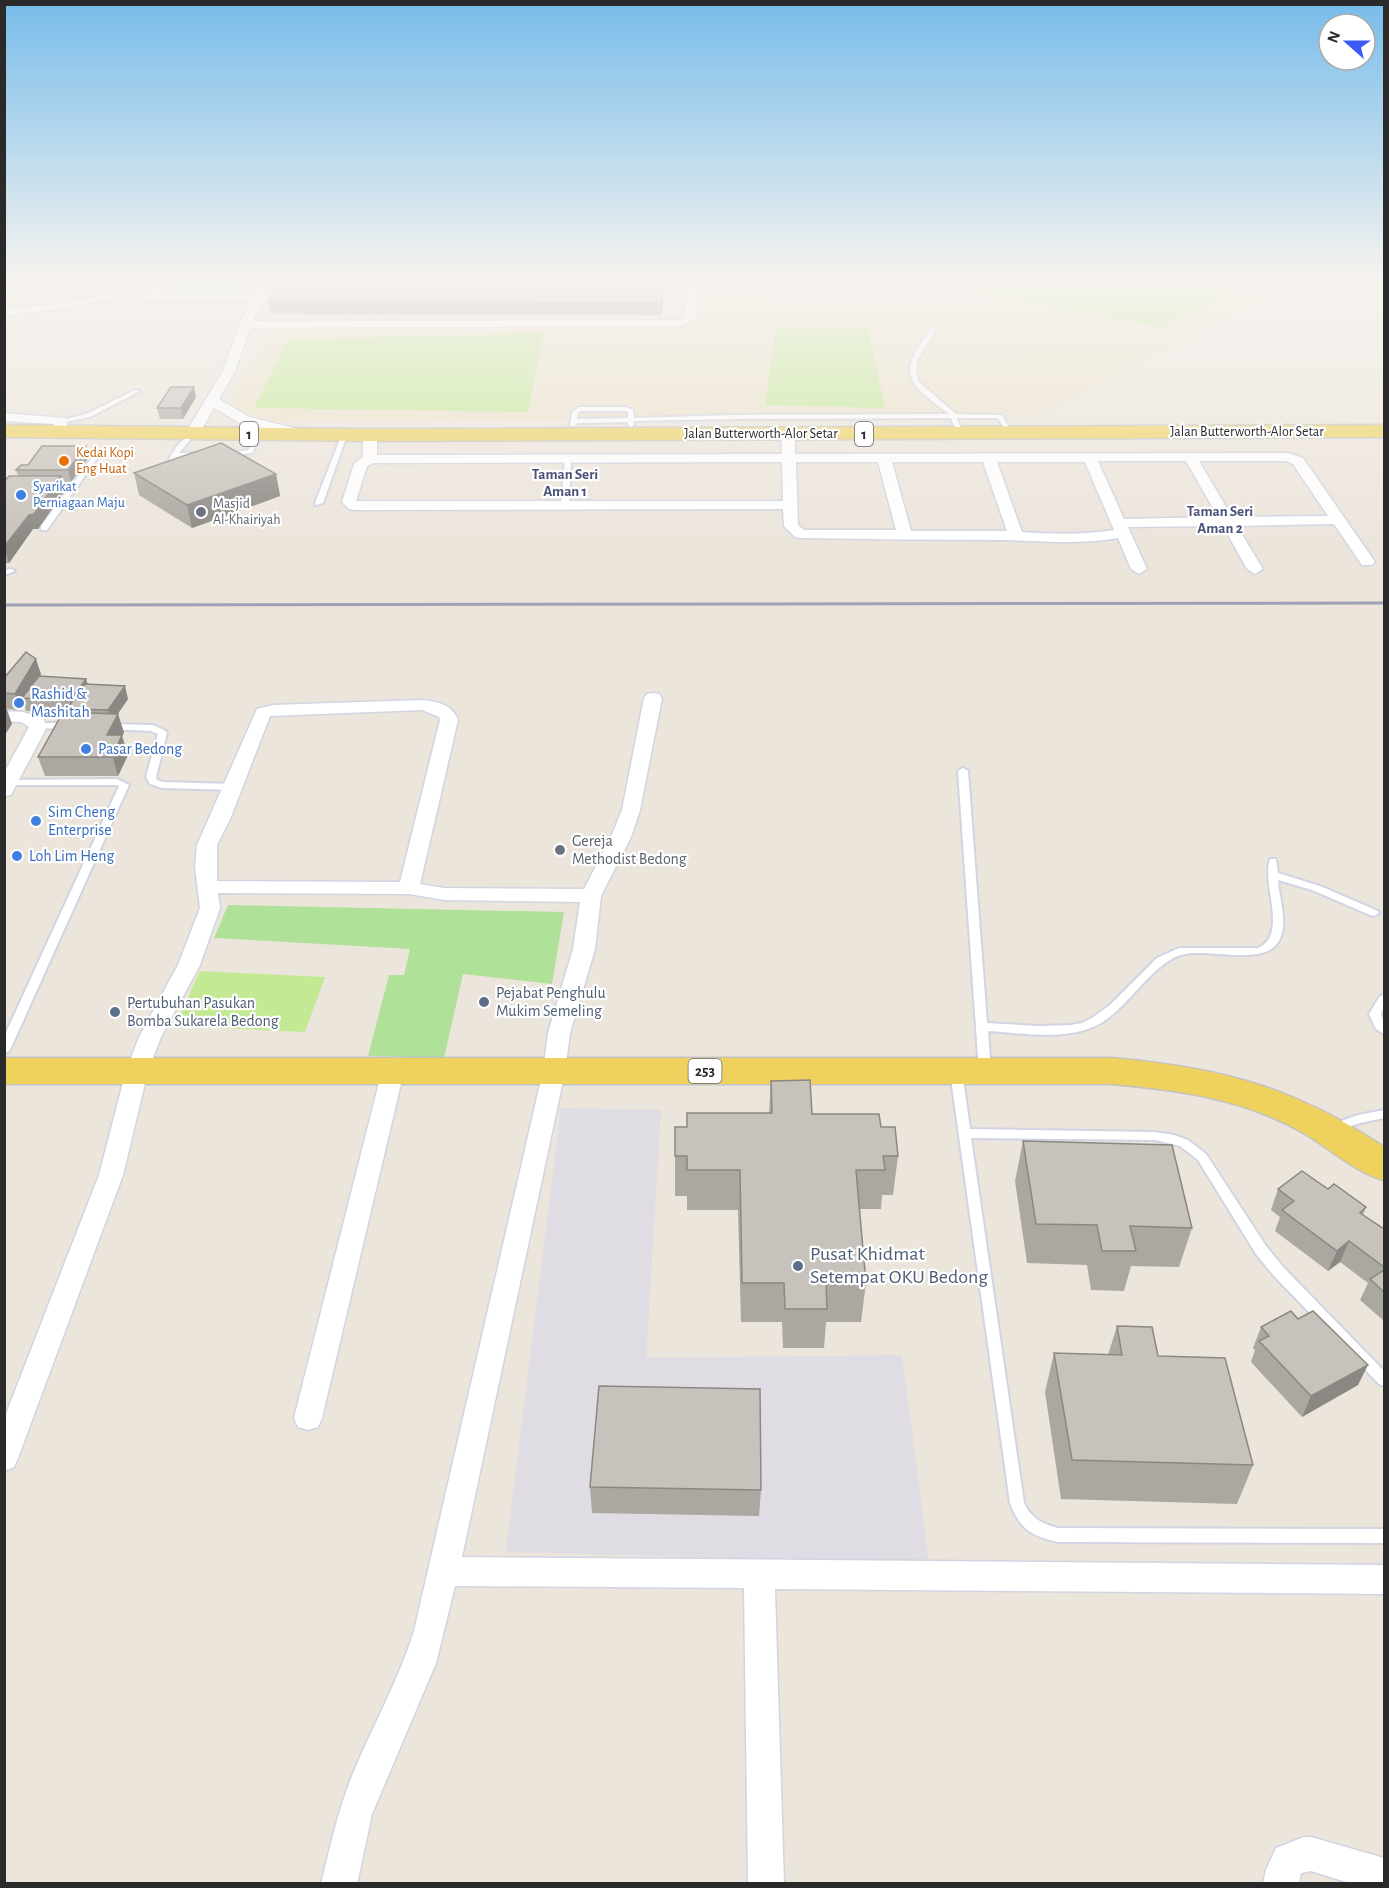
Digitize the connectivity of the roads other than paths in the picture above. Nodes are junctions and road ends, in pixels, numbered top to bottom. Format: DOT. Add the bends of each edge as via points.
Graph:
graph roads {
  1 [pos="230,367"];
  2 [pos="913,367"];
  3 [pos="137,391"];
  4 [pos="213,400"];
  5 [pos="957,426"];
  6 [pos="631,427"];
  7 [pos="66,431"];
  8 [pos="1384,431"];
  9 [pos="183,434"];
  10 [pos="260,434"];
  11 [pos="788,434"];
  12 [pos="8,435"];
  13 [pos="306,435"];
  14 [pos="344,435"];
  15 [pos="370,435"];
  16 [pos="174,455"];
  17 [pos="206,455"];
  18 [pos="217,455"];
  19 [pos="94,457"];
  20 [pos="1190,457"];
  21 [pos="1090,458"];
  22 [pos="370,459"];
  23 [pos="568,459"];
  24 [pos="884,459"];
  25 [pos="989,459"];
  26 [pos="788,460"];
  27 [pos="165,469"];
  28 [pos="64,486"];
  29 [pos="74,486"];
  30 [pos="319,503"];
  31 [pos="789,505"];
  32 [pos="565,506"];
  33 [pos="1336,520"];
  34 [pos="1226,522"];
  35 [pos="44,528"];
  36 [pos="1121,528"];
  37 [pos="905,536"];
  38 [pos="1016,536"];
  39 [pos="1367,562"];
  40 [pos="1139,569"];
  41 [pos="1255,569"];
  42 [pos="653,698"];
  43 [pos="4,716"];
  44 [pos="38,726"];
  45 [pos="82,727"];
  46 [pos="104,727"];
  47 [pos="963,771"];
  48 [pos="6,785"];
  49 [pos="233,787"];
  50 [pos="1273,861"];
  51 [pos="1273,875"];
  52 [pos="207,886"];
  53 [pos="409,888"];
  54 [pos="591,896"];
  55 [pos="1374,913"];
  56 [pos="1384,999"];
  57 [pos="982,1027"];
  58 [pos="1384,1030"];
  59 [pos="4,1050"];
  60 [pos="4,1071"];
  61 [pos="137,1071"];
  62 [pos="393,1071"];
  63 [pos="554,1071"];
  64 [pos="970,1071"];
  65 [pos="1384,1114"];
  66 [pos="1328,1130"];
  67 [pos="964,1133"];
  68 [pos="1384,1166"];
  69 [pos="1384,1380"];
  70 [pos="308,1418"];
  71 [pos="4,1458"];
  72 [pos="1384,1536"];
  73 [pos="443,1571"];
  74 [pos="759,1574"];
  75 [pos="1384,1580"];
  76 [pos="1384,1875"];
  77 [pos="339,1884"];
  78 [pos="766,1884"];
  79 [pos="1281,1884"];
  1 -- 4 [label="street"];
  2 -- 5 [label="lane" via="916,383 952,413"];
  3 -- 7 [label="lane"];
  4 -- 9 [label="street"];
  4 -- 13 [label="street" via="248,420"];
  5 -- 6 [label="lane" via="735,417"];
  5 -- 8 [label="main road, Jalan Butterworth-Alor Setar / 1" via="1010,434"];
  5 -- 11 [label="main road, Jalan Butterworth-Alor Setar / 1"];
  6 -- 11 [label="main road, Jalan Butterworth-Alor Setar / 1"];
  6 -- 15 [label="main road, Jalan Butterworth-Alor Setar / 1"];
  7 -- 9 [label="main road, Jalan Butterworth-Alor Setar / 1" via="125,440"];
  7 -- 12 [label="street"];
  7 -- 12 [label="main road, Jalan Butterworth-Alor Setar" via="53,442"];
  9 -- 10 [label="main road, Jalan Butterworth-Alor Setar / 1"];
  9 -- 16 [label="lane"];
  10 -- 13 [label="main road, Jalan Butterworth-Alor Setar / 1"];
  10 -- 18 [label="lane" via="250,452"];
  11 -- 26 [label="street"];
  13 -- 14 [label="main road, Jalan Butterworth-Alor Setar / 1"];
  14 -- 15 [label="main road, Jalan Butterworth-Alor Setar / 1"];
  14 -- 30 [label="lane"];
  15 -- 22 [label="street"];
  16 -- 17 [label="lane"];
  16 -- 27 [label="lane"];
  19 -- 29 [label="lane"];
  20 -- 21 [label="street"];
  20 -- 33 [label="street" via="1279,456 1298,461"];
  20 -- 34 [label="street"];
  21 -- 25 [label="street"];
  21 -- 36 [label="street"];
  22 -- 23 [label="street"];
  22 -- 32 [label="street" via="361,464 351,505"];
  23 -- 26 [label="street"];
  23 -- 32 [label="lane"];
  24 -- 25 [label="street"];
  24 -- 26 [label="street"];
  24 -- 37 [label="street"];
  25 -- 38 [label="street"];
  26 -- 31 [label="street"];
  28 -- 29 [label="lane"];
  29 -- 35 [label="lane"];
  31 -- 32 [label="street"];
  31 -- 37 [label="street" via="791,526 800,534"];
  33 -- 34 [label="street"];
  33 -- 39 [label="street"];
  34 -- 36 [label="street"];
  34 -- 41 [label="street"];
  36 -- 38 [label="street" via="1078,539"];
  36 -- 40 [label="street"];
  37 -- 38 [label="street"];
  42 -- 54 [label="street" via="631,810"];
  43 -- 44 [label="street" via="31,719"];
  44 -- 45 [label="lane"];
  44 -- 48 [label="street"];
  46 -- 49 [label="lane" via="148,728 163,733 151,777 157,784"];
  47 -- 57 [label="lane"];
  48 -- 59 [label="lane" via="124,785"];
  49 -- 52 [label="street" via="207,845"];
  49 -- 53 [label="street" via="261,715 269,710 422,705 442,710 449,720"];
  50 -- 51 [label="lane"];
  51 -- 55 [label="lane"];
  51 -- 57 [label="lane" via="1278,926 1268,949 1173,954 1161,960 1098,1020 1081,1028"];
  52 -- 53 [label="street"];
  52 -- 61 [label="street" via="210,908 189,965 150,1037"];
  53 -- 54 [label="street" via="444,894"];
  54 -- 63 [label="street" via="584,949 559,1033"];
  56 -- 58 [label="lane" via="1375,1014"];
  57 -- 64 [label="lane"];
  60 -- 61 [label="main road, 253"];
  61 -- 62 [label="main road, 253"];
  61 -- 71 [label="street" via="111,1175"];
  62 -- 63 [label="main road, 253"];
  62 -- 70 [label="street"];
  63 -- 64 [label="main road, 253"];
  63 -- 73 [label="street"];
  64 -- 66 [label="main road, 253" via="1112,1071 1175,1077 1266,1100"];
  64 -- 67 [label="lane"];
  65 -- 66 [label="lane"];
  66 -- 68 [label="main road, 253"];
  67 -- 69 [label="lane" via="1155,1136 1184,1143 1202,1157 1279,1272"];
  67 -- 72 [label="lane" via="1017,1503 1031,1526 1058,1535"];
  73 -- 74 [label="street"];
  73 -- 77 [label="street" via="420,1663 355,1814"];
  74 -- 75 [label="street"];
  74 -- 78 [label="street"];
  76 -- 79 [label="street" via="1299,1854 1289,1857 1284,1865"];
}
